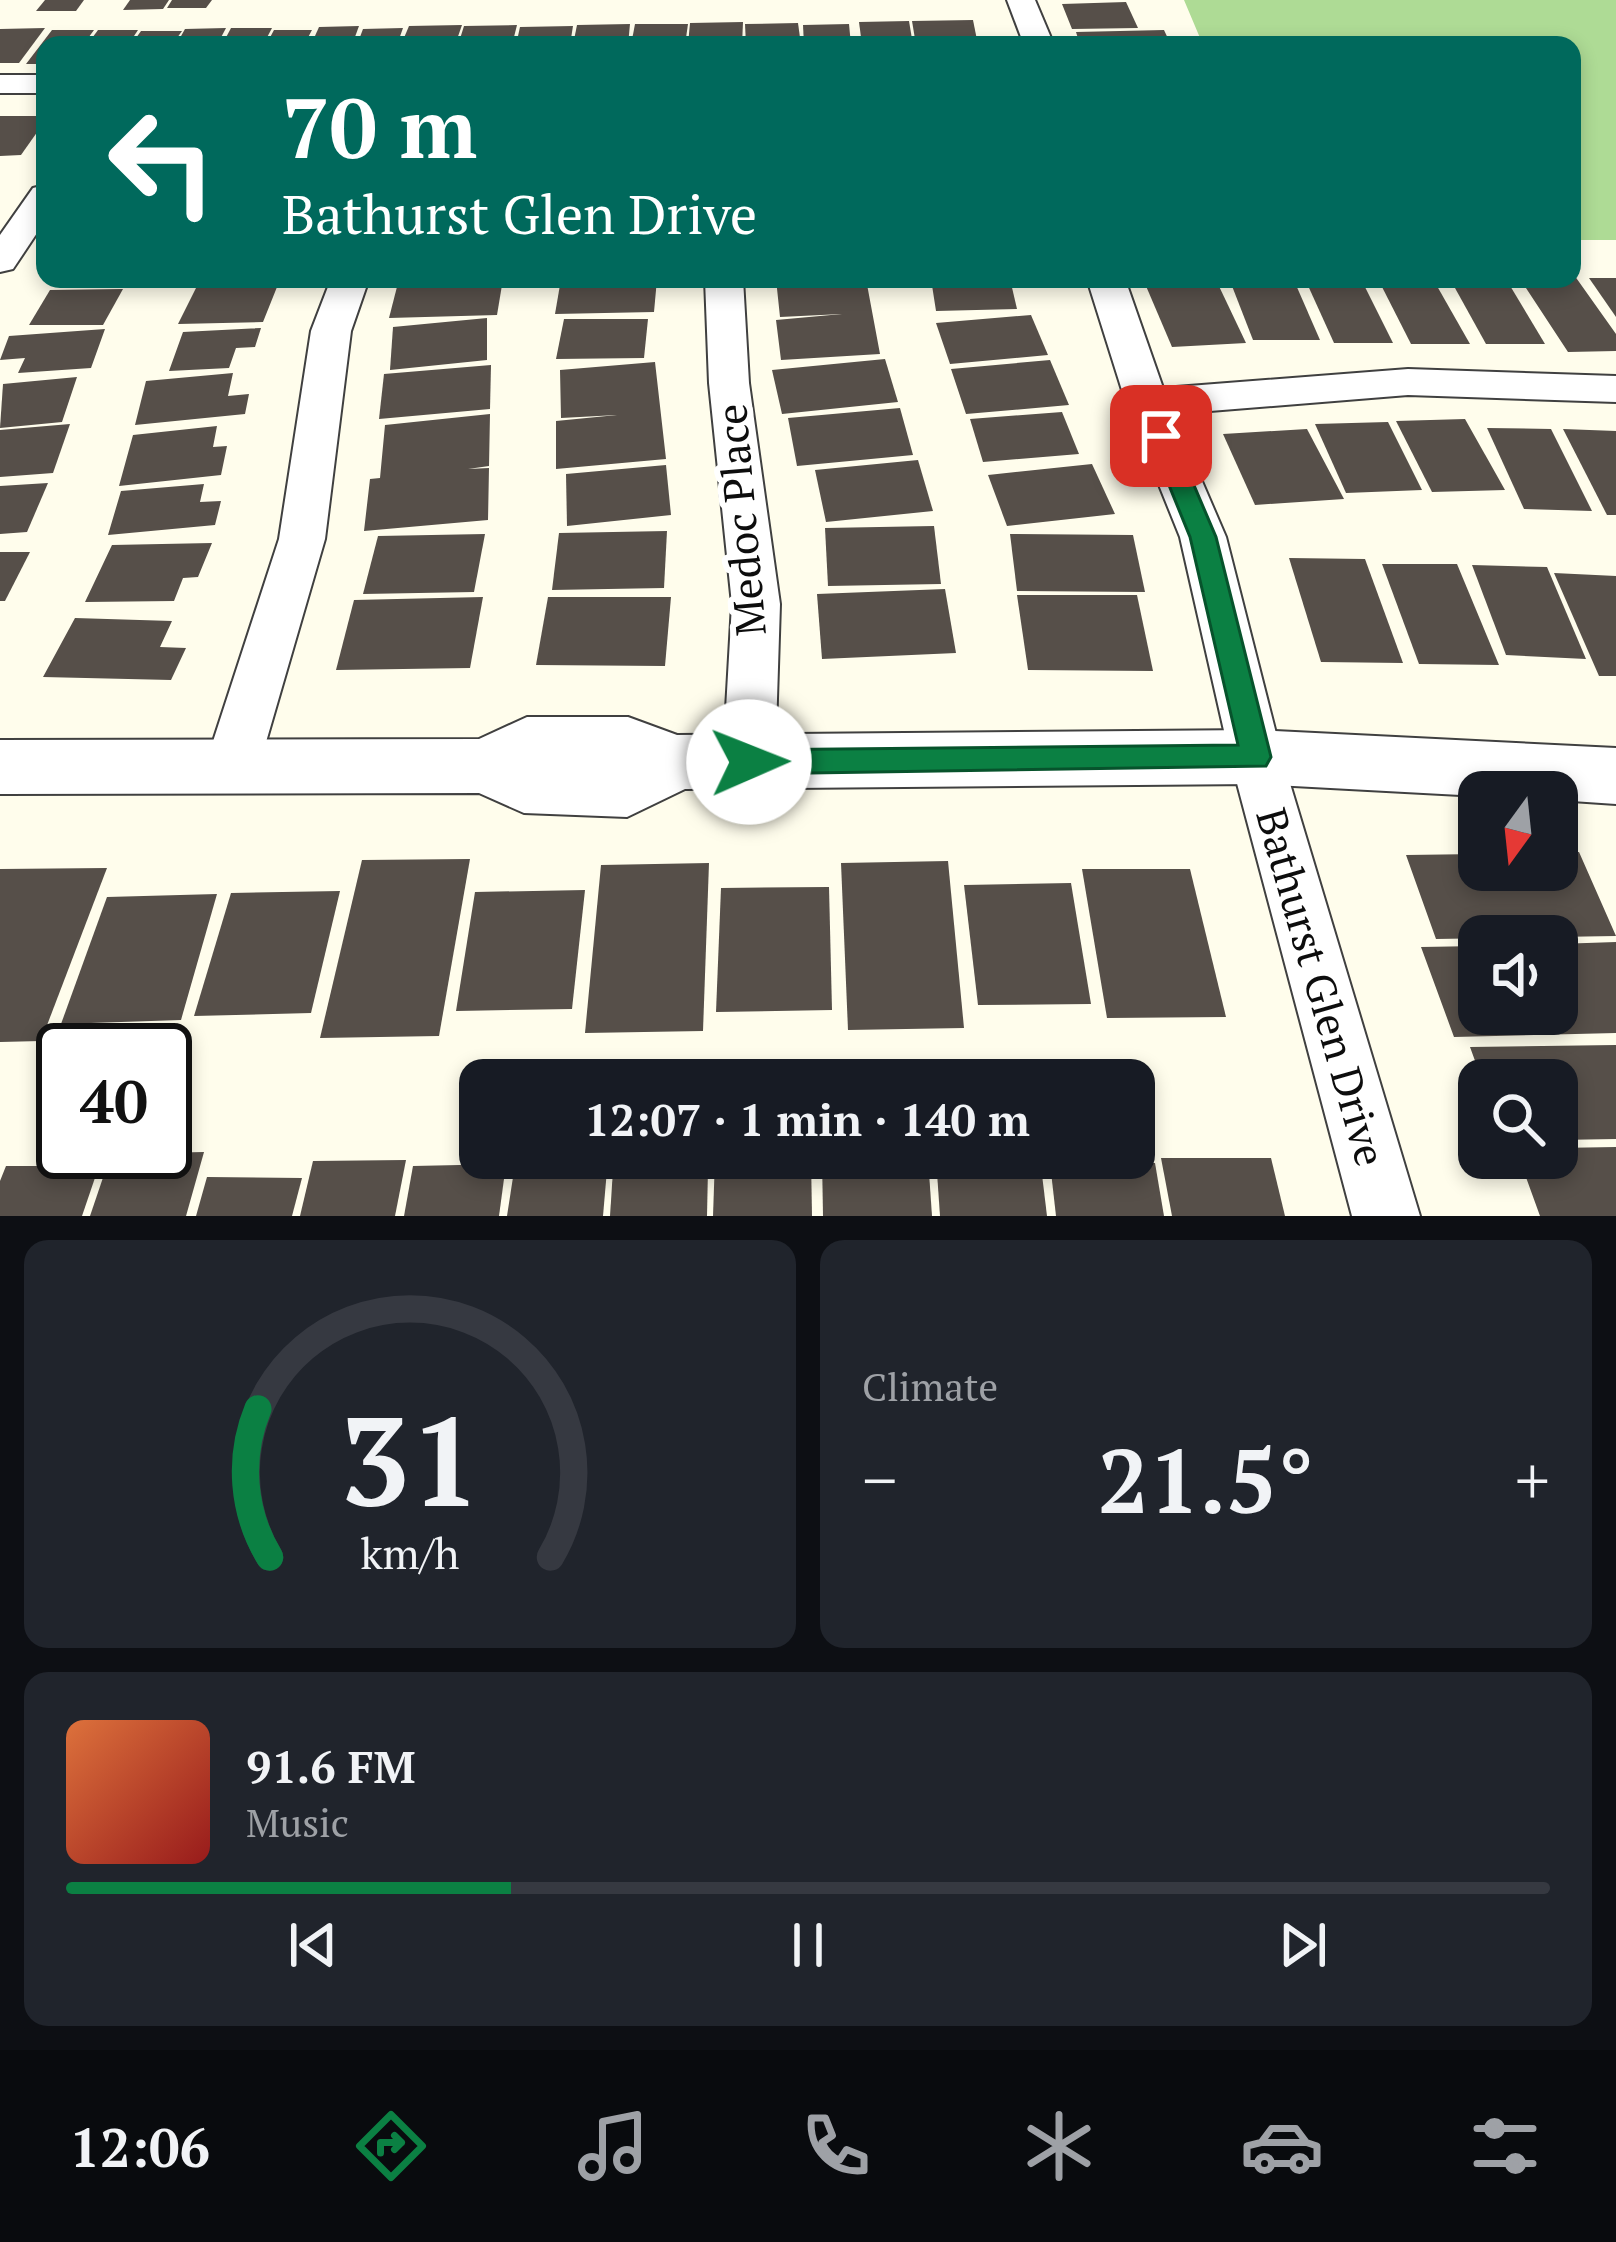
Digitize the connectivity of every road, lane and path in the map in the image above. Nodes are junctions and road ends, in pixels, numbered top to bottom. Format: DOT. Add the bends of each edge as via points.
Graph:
graph roads {
  1 [pos="1022,0"];
  2 [pos="1036,36"];
  3 [pos="0,84"];
  4 [pos="36,84"];
  5 [pos="36,208"];
  6 [pos="0,261"];
  7 [pos="347,288"];
  8 [pos="724,288"];
  9 [pos="1109,288"];
  10 [pos="1616,388"];
  11 [pos="1147,403"];
  12 [pos="1256,757"];
  13 [pos="749,762"];
  14 [pos="232,766"];
  15 [pos="0,767"];
  16 [pos="1616,776"];
  17 [pos="1386,1216"];
  1 -- 2 [label="street"];
  3 -- 4 [label="street"];
  5 -- 6 [label="street"];
  7 -- 14 [label="street" via="332,332 302,539"];
  8 -- 13 [label="street, Medoc Place" via="755,604"];
  9 -- 11 [label="street, Bathurst Glen Drive"];
  10 -- 11 [label="street" via="1408,382"];
  11 -- 12 [label="street, Bathurst Glen Drive" via="1203,537"];
  12 -- 13 [label="street"];
  12 -- 16 [label="street"];
  12 -- 17 [label="street, Bathurst Glen Drive"];
  13 -- 14 [label="street" via="675,763 627,789 524,785 488,766"];
  14 -- 15 [label="street"];
}
